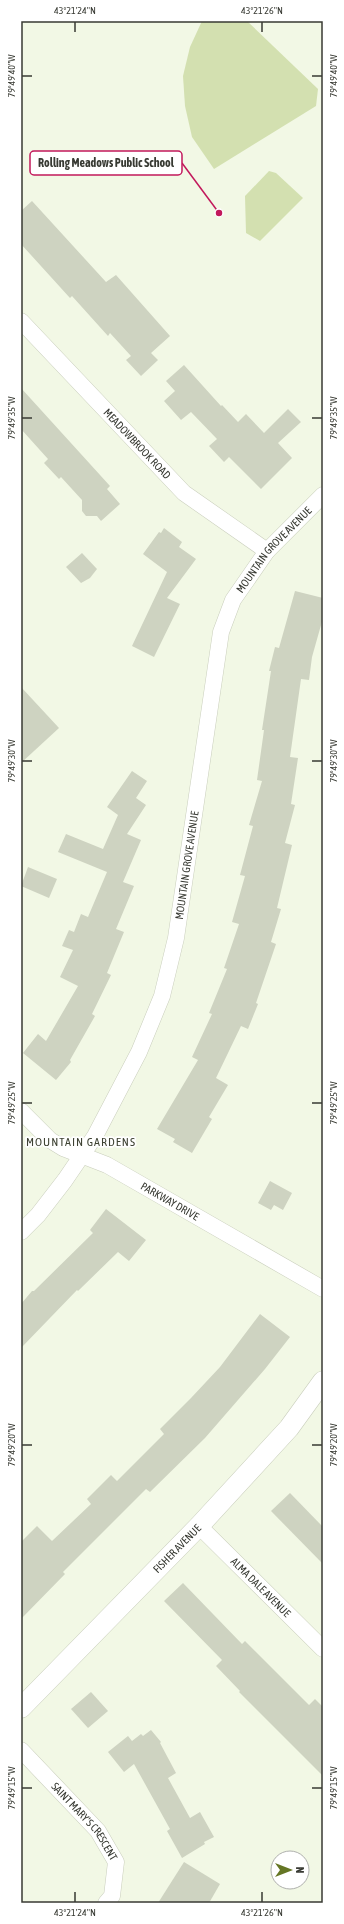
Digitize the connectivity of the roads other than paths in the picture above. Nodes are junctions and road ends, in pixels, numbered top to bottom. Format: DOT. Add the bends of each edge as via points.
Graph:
graph roads {
  1 [pos="21,321"];
  2 [pos="323,495"];
  3 [pos="267,551"];
  4 [pos="21,1111"];
  5 [pos="83,1156"];
  6 [pos="21,1232"];
  7 [pos="323,1290"];
  8 [pos="323,1381"];
  9 [pos="199,1526"];
  10 [pos="323,1649"];
  11 [pos="21,1708"];
  12 [pos="21,1750"];
  13 [pos="106,1903"];
  1 -- 3 [label="street, MEADOWBROOK ROAD" via="184,493"];
  2 -- 3 [label="street, MOUNTAIN GROVE AVENUE"];
  3 -- 5 [label="street, MOUNTAIN GROVE AVENUE" via="233,600 221,632 176,938 162,996 139,1052"];
  4 -- 5 [label="street, PARKWAY DRIVE" via="50,1140"];
  5 -- 6 [label="street, MOUNTAIN GROVE AVENUE" via="38,1215"];
  5 -- 7 [label="street, PARKWAY DRIVE" via="106,1165"];
  8 -- 9 [label="street, FISHER AVENUE" via="289,1428"];
  9 -- 10 [label="street, ALMA DALE AVENUE"];
  9 -- 11 [label="street, FISHER AVENUE"];
  12 -- 13 [label="street, SAINT MARY'S CRESCENT" via="98,1831 116,1862 112,1896"];
}
